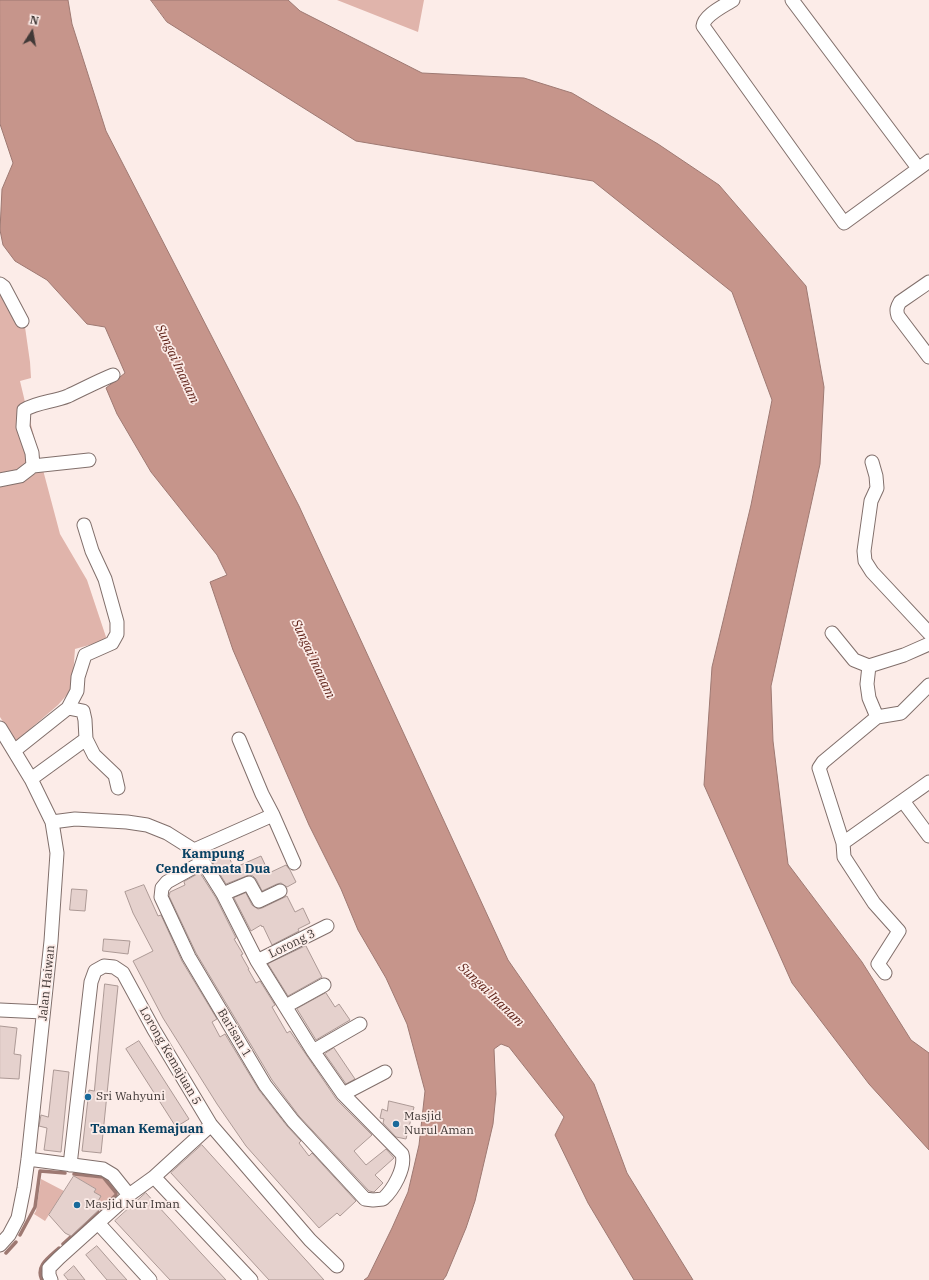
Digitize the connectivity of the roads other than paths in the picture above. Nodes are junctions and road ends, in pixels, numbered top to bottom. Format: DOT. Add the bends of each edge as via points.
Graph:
graph roads {
  1 [pos="733,0"];
  2 [pos="792,0"];
  3 [pos="929,161"];
  4 [pos="918,168"];
  5 [pos="929,282"];
  6 [pos="0,284"];
  7 [pos="22,321"];
  8 [pos="929,357"];
  9 [pos="114,375"];
  10 [pos="89,460"];
  11 [pos="872,462"];
  12 [pos="33,466"];
  13 [pos="0,480"];
  14 [pos="84,525"];
  15 [pos="832,633"];
  16 [pos="929,633"];
  17 [pos="929,644"];
  18 [pos="869,666"];
  19 [pos="929,685"];
  20 [pos="68,708"];
  21 [pos="878,717"];
  22 [pos="1,730"];
  23 [pos="239,738"];
  24 [pos="86,739"];
  25 [pos="14,751"];
  26 [pos="32,779"];
  27 [pos="929,782"];
  28 [pos="118,788"];
  29 [pos="903,801"];
  30 [pos="273,815"];
  31 [pos="52,822"];
  32 [pos="929,836"];
  33 [pos="843,843"];
  34 [pos="194,850"];
  35 [pos="203,862"];
  36 [pos="294,863"];
  37 [pos="280,891"];
  38 [pos="222,894"];
  39 [pos="327,926"];
  40 [pos="257,961"];
  41 [pos="885,973"];
  42 [pos="324,985"];
  43 [pos="286,1006"];
  44 [pos="0,1010"];
  45 [pos="43,1012"];
  46 [pos="360,1024"];
  47 [pos="313,1051"];
  48 [pos="385,1072"];
  49 [pos="343,1094"];
  50 [pos="211,1125"];
  51 [pos="28,1159"];
  52 [pos="70,1165"];
  53 [pos="154,1177"];
  54 [pos="129,1195"];
  55 [pos="98,1223"];
  56 [pos="0,1245"];
  57 [pos="337,1266"];
  58 [pos="50,1274"];
  59 [pos="150,1280"];
  60 [pos="251,1280"];
  1 -- 4 [label="street" via="708,17 703,26 844,223"];
  2 -- 4 [label="street"];
  3 -- 4 [label="street"];
  5 -- 8 [label="street" via="900,302 896,311"];
  6 -- 7 [label="street"];
  9 -- 12 [label="street" via="68,396 24,410 23,427 32,453"];
  10 -- 12 [label="street"];
  11 -- 16 [label="street" via="877,488 871,501 865,561 872,572"];
  12 -- 13 [label="street" via="20,476"];
  14 -- 20 [label="street" via="118,622 118,634 112,643 85,655 78,677 77,691"];
  15 -- 18 [label="street" via="854,660"];
  17 -- 18 [label="street"];
  18 -- 21 [label="street" via="866,684"];
  19 -- 21 [label="street" via="901,713"];
  20 -- 24 [label="street" via="83,711"];
  20 -- 25 [label="street"];
  21 -- 33 [label="street" via="819,768"];
  22 -- 25 [label="street, Jalan Haiwan"];
  23 -- 30 [label="street"];
  24 -- 26 [label="street"];
  24 -- 28 [label="street" via="94,754 115,775"];
  25 -- 26 [label="street, Jalan Haiwan"];
  26 -- 31 [label="street, Jalan Haiwan"];
  27 -- 29 [label="street"];
  29 -- 32 [label="street"];
  29 -- 33 [label="street"];
  30 -- 34 [label="street"];
  30 -- 36 [label="street"];
  31 -- 34 [label="street" via="75,819 147,825 167,833"];
  31 -- 45 [label="street, Jalan Haiwan" via="57,853"];
  33 -- 41 [label="street" via="844,857 874,903 899,931 878,964"];
  34 -- 35 [label="street"];
  35 -- 38 [label="street"];
  35 -- 49 [label="street, Barisan 1" via="167,882 162,888 163,903 189,957 265,1086 293,1121 365,1199 383,1199 395,1185 403,1159 402,1154"];
  37 -- 38 [label="street" via="259,900 249,882"];
  38 -- 40 [label="street"];
  39 -- 40 [label="street, Lorong 3"];
  40 -- 43 [label="street"];
  42 -- 43 [label="street"];
  43 -- 47 [label="street"];
  44 -- 45 [label="street"];
  45 -- 51 [label="street, Jalan Haiwan"];
  46 -- 47 [label="street"];
  47 -- 49 [label="street"];
  48 -- 49 [label="street"];
  50 -- 52 [label="street, Lorong Kemajuan 5" via="123,973 114,967 104,966 95,971 91,982"];
  50 -- 53 [label="street"];
  50 -- 57 [label="street, Lorong Kemajuan 5" via="310,1240"];
  51 -- 52 [label="street"];
  51 -- 56 [label="street, Jalan Haiwan" via="18,1218"];
  52 -- 54 [label="street" via="103,1169 113,1175"];
  53 -- 54 [label="street"];
  53 -- 60 [label="street"];
  54 -- 55 [label="street"];
  55 -- 58 [label="street"];
  55 -- 59 [label="street"];
}
